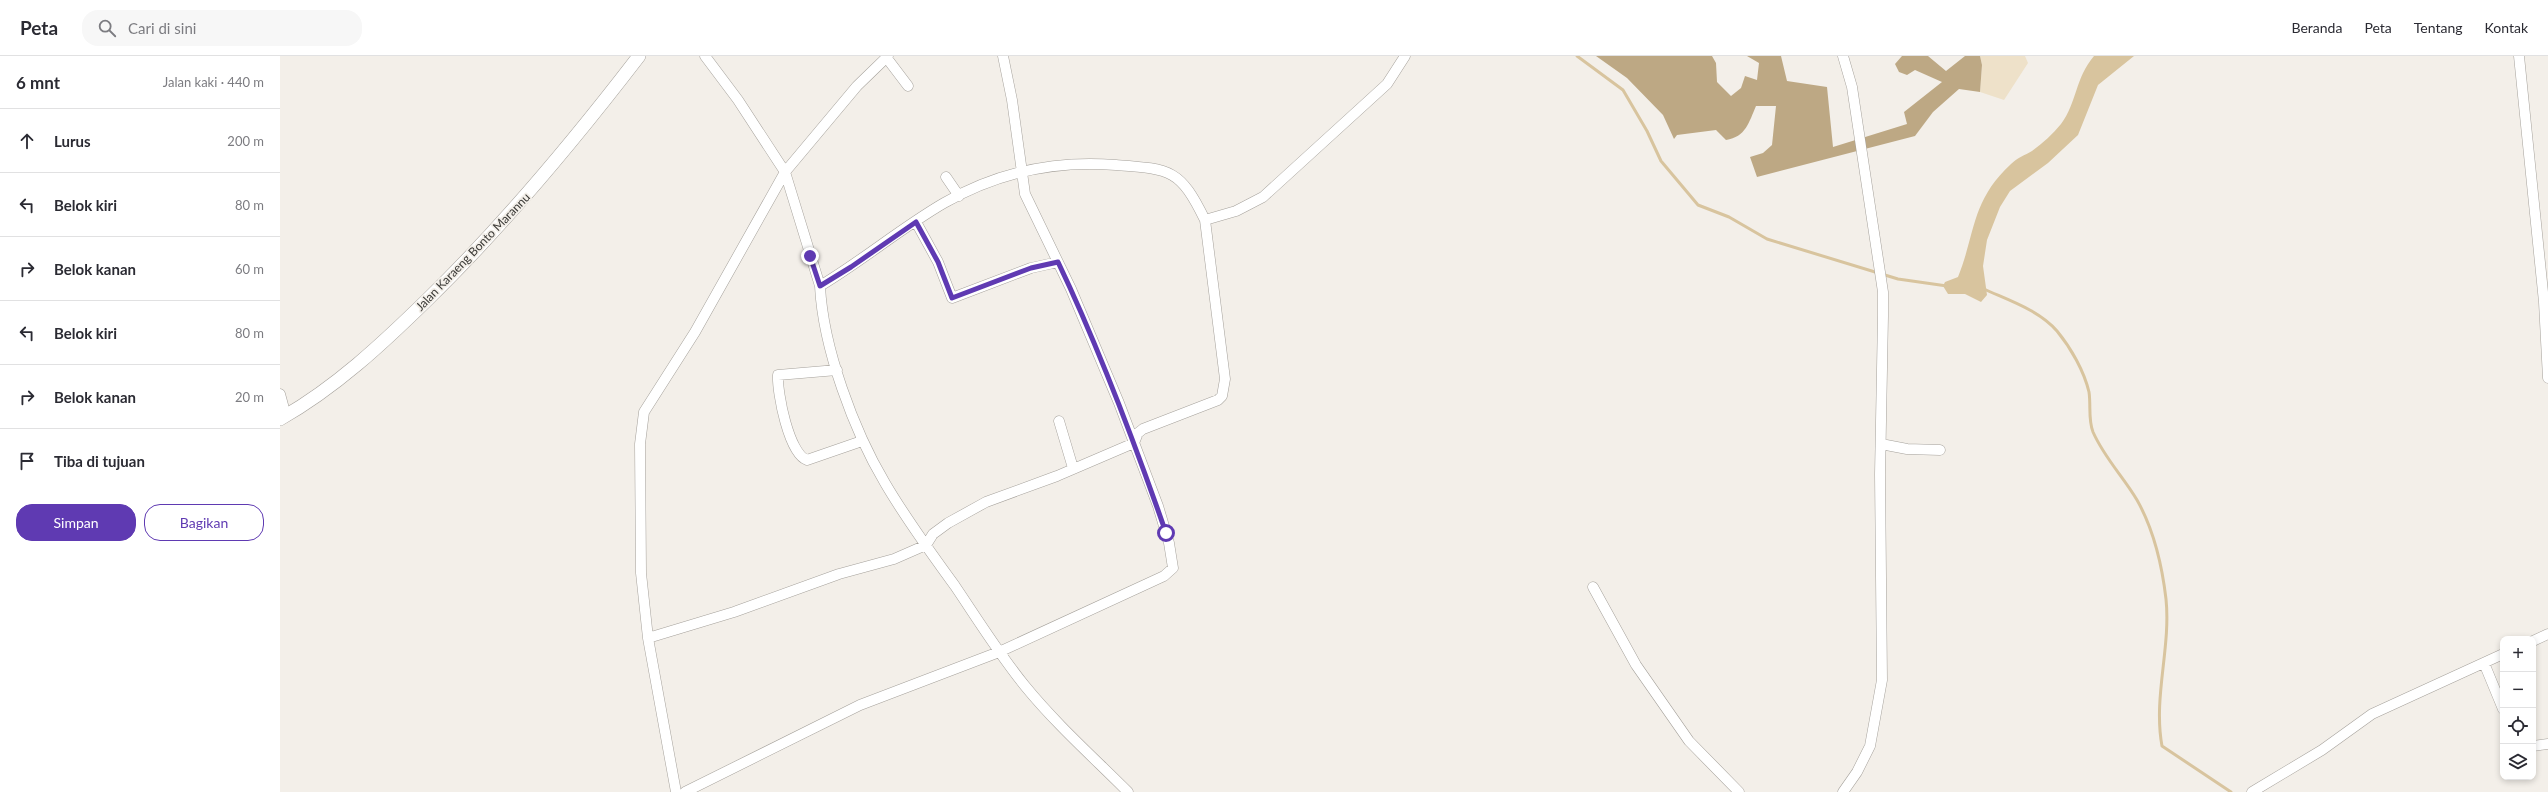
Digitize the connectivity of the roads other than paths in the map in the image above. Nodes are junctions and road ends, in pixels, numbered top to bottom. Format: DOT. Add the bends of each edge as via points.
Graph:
graph roads {
  1 [pos="639,56"];
  2 [pos="705,56"];
  3 [pos="1003,56"];
  4 [pos="1405,56"];
  5 [pos="1843,56"];
  6 [pos="2519,56"];
  7 [pos="887,57"];
  8 [pos="908,86"];
  9 [pos="1021,171"];
  10 [pos="785,172"];
  11 [pos="946,177"];
  12 [pos="959,196"];
  13 [pos="1205,220"];
  14 [pos="916,222"];
  15 [pos="1058,262"];
  16 [pos="820,286"];
  17 [pos="837,370"];
  18 [pos="2548,378"];
  19 [pos="280,394"];
  20 [pos="283,418"];
  21 [pos="1059,421"];
  22 [pos="862,441"];
  23 [pos="1134,443"];
  24 [pos="1881,444"];
  25 [pos="1940,450"];
  26 [pos="1073,468"];
  27 [pos="926,545"];
  28 [pos="1593,587"];
  29 [pos="2548,634"];
  30 [pos="648,638"];
  31 [pos="2536,640"];
  32 [pos="999,652"];
  33 [pos="2500,655"];
  34 [pos="2484,663"];
  35 [pos="2503,708"];
  36 [pos="2548,744"];
  37 [pos="2536,746"];
  38 [pos="676,792"];
  39 [pos="685,792"];
  40 [pos="1128,792"];
  41 [pos="1739,792"];
  42 [pos="1843,792"];
  43 [pos="2252,792"];
  1 -- 20 [label="main road, Jalan Karaeng Bonto Marannu" via="533,190 466,262 366,357"];
  2 -- 10 [label="street"];
  3 -- 9 [label="street" via="1012,95"];
  4 -- 13 [label="street" via="1387,84 1263,197 1236,211"];
  5 -- 24 [label="street" via="1852,87 1883,292"];
  6 -- 18 [label="street" via="2544,302"];
  7 -- 8 [label="street"];
  7 -- 10 [label="street" via="857,86"];
  9 -- 12 [label="street"];
  9 -- 13 [label="street" via="1082,163 1147,167 1167,172 1188,186"];
  9 -- 15 [label="street" via="1025,194"];
  10 -- 16 [label="street"];
  10 -- 30 [label="street" via="695,332 644,412 640,444 639,525"];
  11 -- 12 [label="street"];
  12 -- 14 [label="street"];
  13 -- 23 [label="street" via="1225,379 1222,396 1214,402 1143,429"];
  14 -- 15 [label="street" via="938,262 952,298 1031,268"];
  14 -- 16 [label="street"];
  15 -- 23 [label="street"];
  16 -- 17 [label="street" via="821,302"];
  17 -- 22 [label="street"];
  17 -- 22 [label="street" via="778,375 782,412 800,456 807,460"];
  19 -- 20 [label="street"];
  21 -- 26 [label="street"];
  22 -- 27 [label="street" via="885,484"];
  23 -- 26 [label="street"];
  23 -- 32 [label="street" via="1158,506 1173,568 1164,576"];
  24 -- 25 [label="street" via="1907,449"];
  24 -- 42 [label="street" via="1882,680 1870,746 1858,772"];
  26 -- 27 [label="street" via="986,502 939,530"];
  27 -- 30 [label="street" via="894,559 839,574 734,612"];
  27 -- 32 [label="street"];
  28 -- 41 [label="street" via="1636,666 1689,741"];
  29 -- 31 [label="street"];
  30 -- 38 [label="street"];
  32 -- 39 [label="street" via="860,705"];
  32 -- 40 [label="street" via="1058,723"];
  33 -- 34 [label="street"];
  34 -- 35 [label="street"];
  34 -- 43 [label="street" via="2372,714 2322,750"];
  36 -- 37 [label="street"];
}
